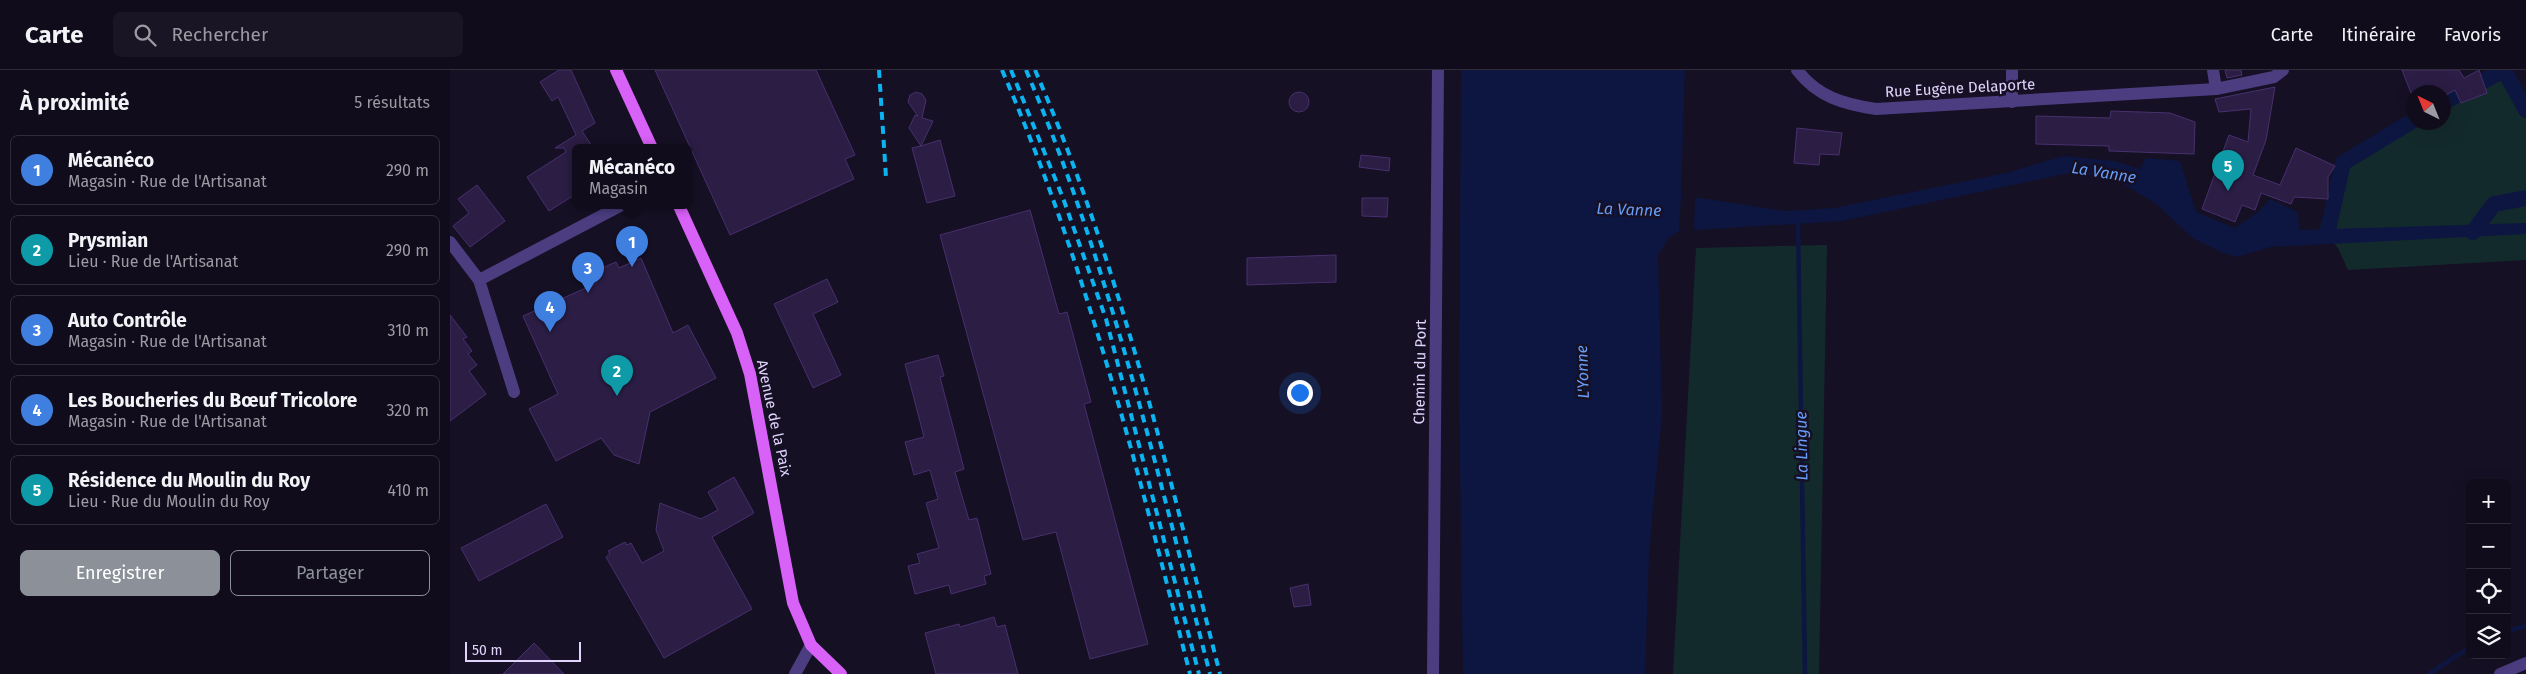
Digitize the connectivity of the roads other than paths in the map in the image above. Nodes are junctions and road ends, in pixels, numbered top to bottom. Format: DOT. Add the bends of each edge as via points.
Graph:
graph roads {
  1 [pos="616,70"];
  2 [pos="1438,70"];
  3 [pos="1798,70"];
  4 [pos="2012,70"];
  5 [pos="2214,70"];
  6 [pos="2283,70"];
  7 [pos="2216,89"];
  8 [pos="2012,102"];
  9 [pos="650,144"];
  10 [pos="614,209"];
  11 [pos="680,209"];
  12 [pos="450,242"];
  13 [pos="479,280"];
  14 [pos="514,392"];
  15 [pos="811,645"];
  16 [pos="2526,663"];
  17 [pos="795,674"];
  18 [pos="841,674"];
  19 [pos="1433,674"];
  20 [pos="2500,674"];
  1 -- 9 [label="main road"];
  2 -- 19 [label="street, Chemin du Port"];
  3 -- 8 [label="street, Rue Eugène Delaporte" via="1825,96 1845,104 1876,109"];
  4 -- 8 [label="street"];
  5 -- 7 [label="street"];
  6 -- 7 [label="street, Rue Eugène Delaporte" via="2274,77"];
  7 -- 8 [label="street, Rue Eugène Delaporte"];
  10 -- 13 [label="street"];
  11 -- 15 [label="main road, Avenue de la Paix" via="737,333 750,374 793,603"];
  12 -- 13 [label="street"];
  13 -- 14 [label="street"];
  15 -- 17 [label="street"];
  15 -- 18 [label="main road"];
  16 -- 20 [label="street"];
}
